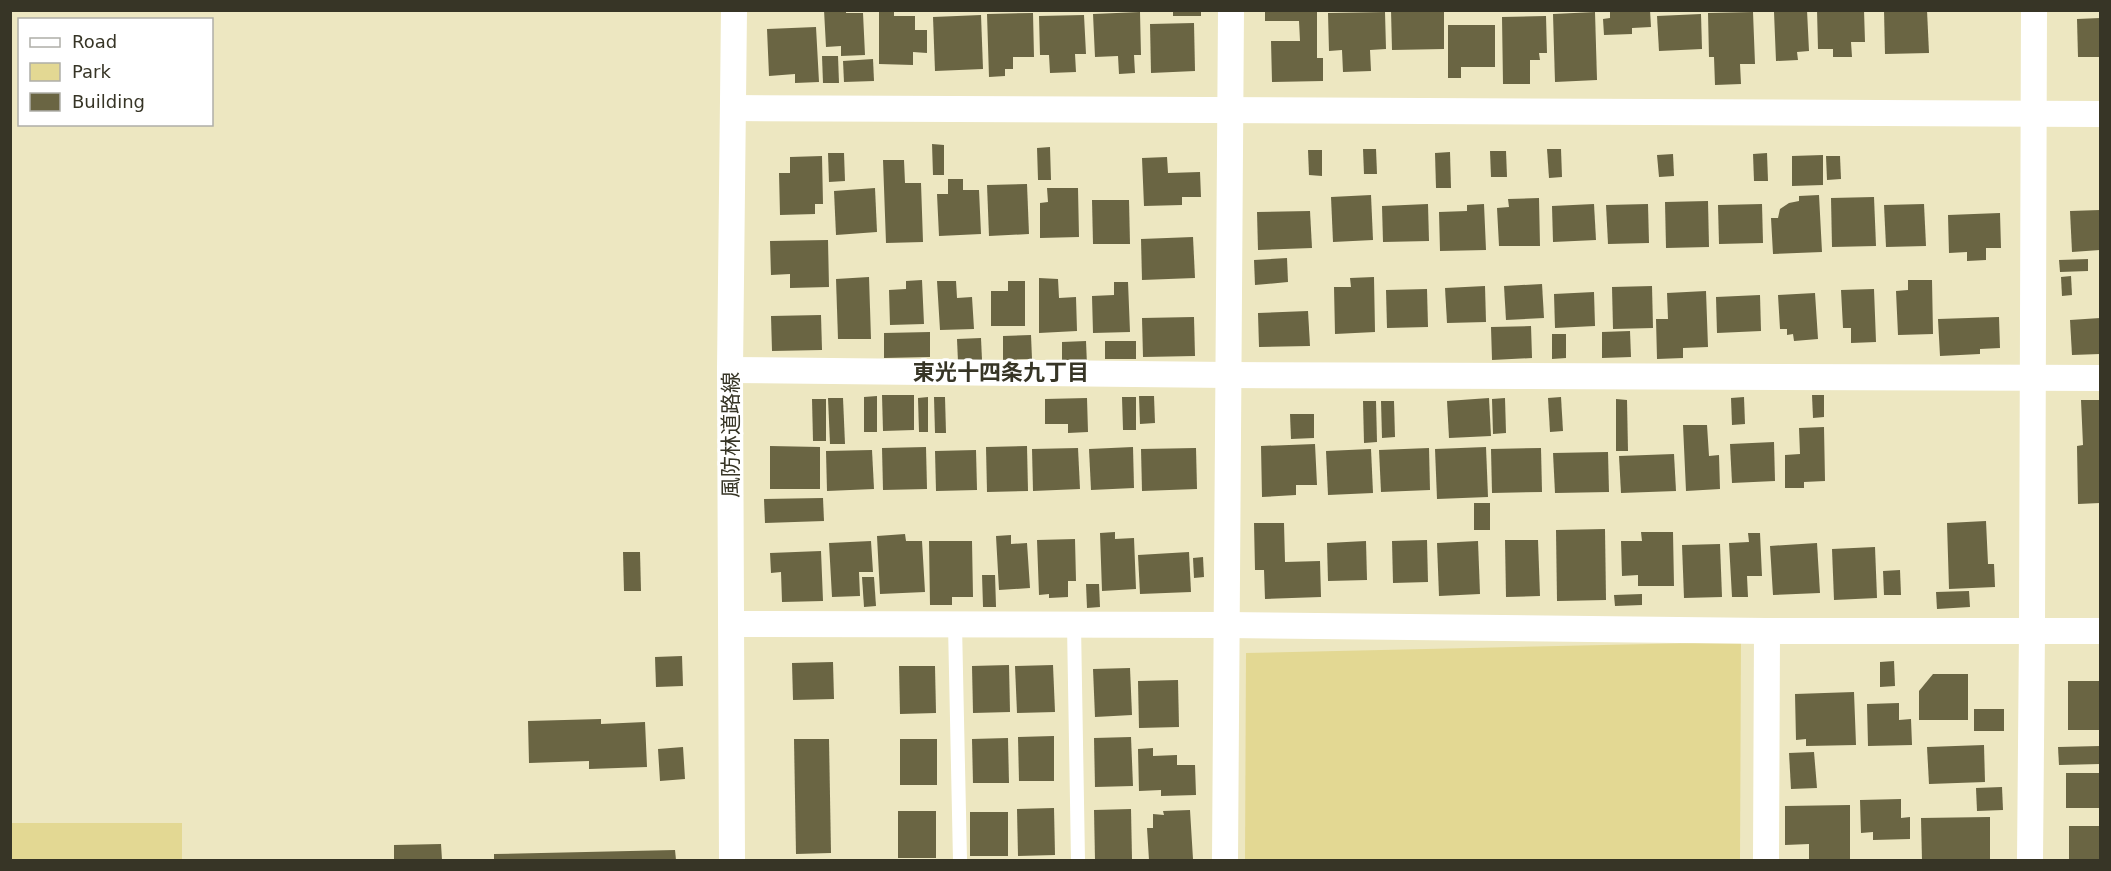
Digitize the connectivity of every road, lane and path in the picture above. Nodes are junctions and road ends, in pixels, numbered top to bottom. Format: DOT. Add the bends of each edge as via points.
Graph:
graph roads {
  1 [pos="734,10"];
  2 [pos="1231,10"];
  3 [pos="2034,10"];
  4 [pos="733,108"];
  5 [pos="1231,111"];
  6 [pos="2034,113"];
  7 [pos="2100,114"];
  8 [pos="730,370"];
  9 [pos="1228,375"];
  10 [pos="2033,378"];
  11 [pos="2100,378"];
  12 [pos="732,624"];
  13 [pos="955,625"];
  14 [pos="1074,625"];
  15 [pos="1227,625"];
  16 [pos="2032,630"];
  17 [pos="1767,631"];
  18 [pos="2100,631"];
  19 [pos="732,861"];
  20 [pos="960,861"];
  21 [pos="1078,861"];
  22 [pos="1225,861"];
  23 [pos="1766,861"];
  24 [pos="2030,861"];
  1 -- 4 [label="street, 風防林道路線"];
  2 -- 5 [label="street"];
  3 -- 6 [label="street"];
  4 -- 5 [label="street"];
  4 -- 8 [label="street, 風防林道路線"];
  5 -- 6 [label="street"];
  5 -- 9 [label="street"];
  6 -- 7 [label="street"];
  6 -- 10 [label="street"];
  8 -- 9 [label="street"];
  8 -- 12 [label="street, 風防林道路線"];
  9 -- 10 [label="street"];
  9 -- 15 [label="street"];
  10 -- 11 [label="street"];
  10 -- 16 [label="street"];
  12 -- 13 [label="street"];
  12 -- 19 [label="street, 風防林道路線"];
  13 -- 14 [label="street"];
  13 -- 20 [label="lane"];
  14 -- 15 [label="street"];
  14 -- 21 [label="lane"];
  15 -- 17 [label="street"];
  15 -- 22 [label="street"];
  16 -- 17 [label="street"];
  16 -- 18 [label="street"];
  16 -- 24 [label="street"];
  17 -- 23 [label="street"];
}
